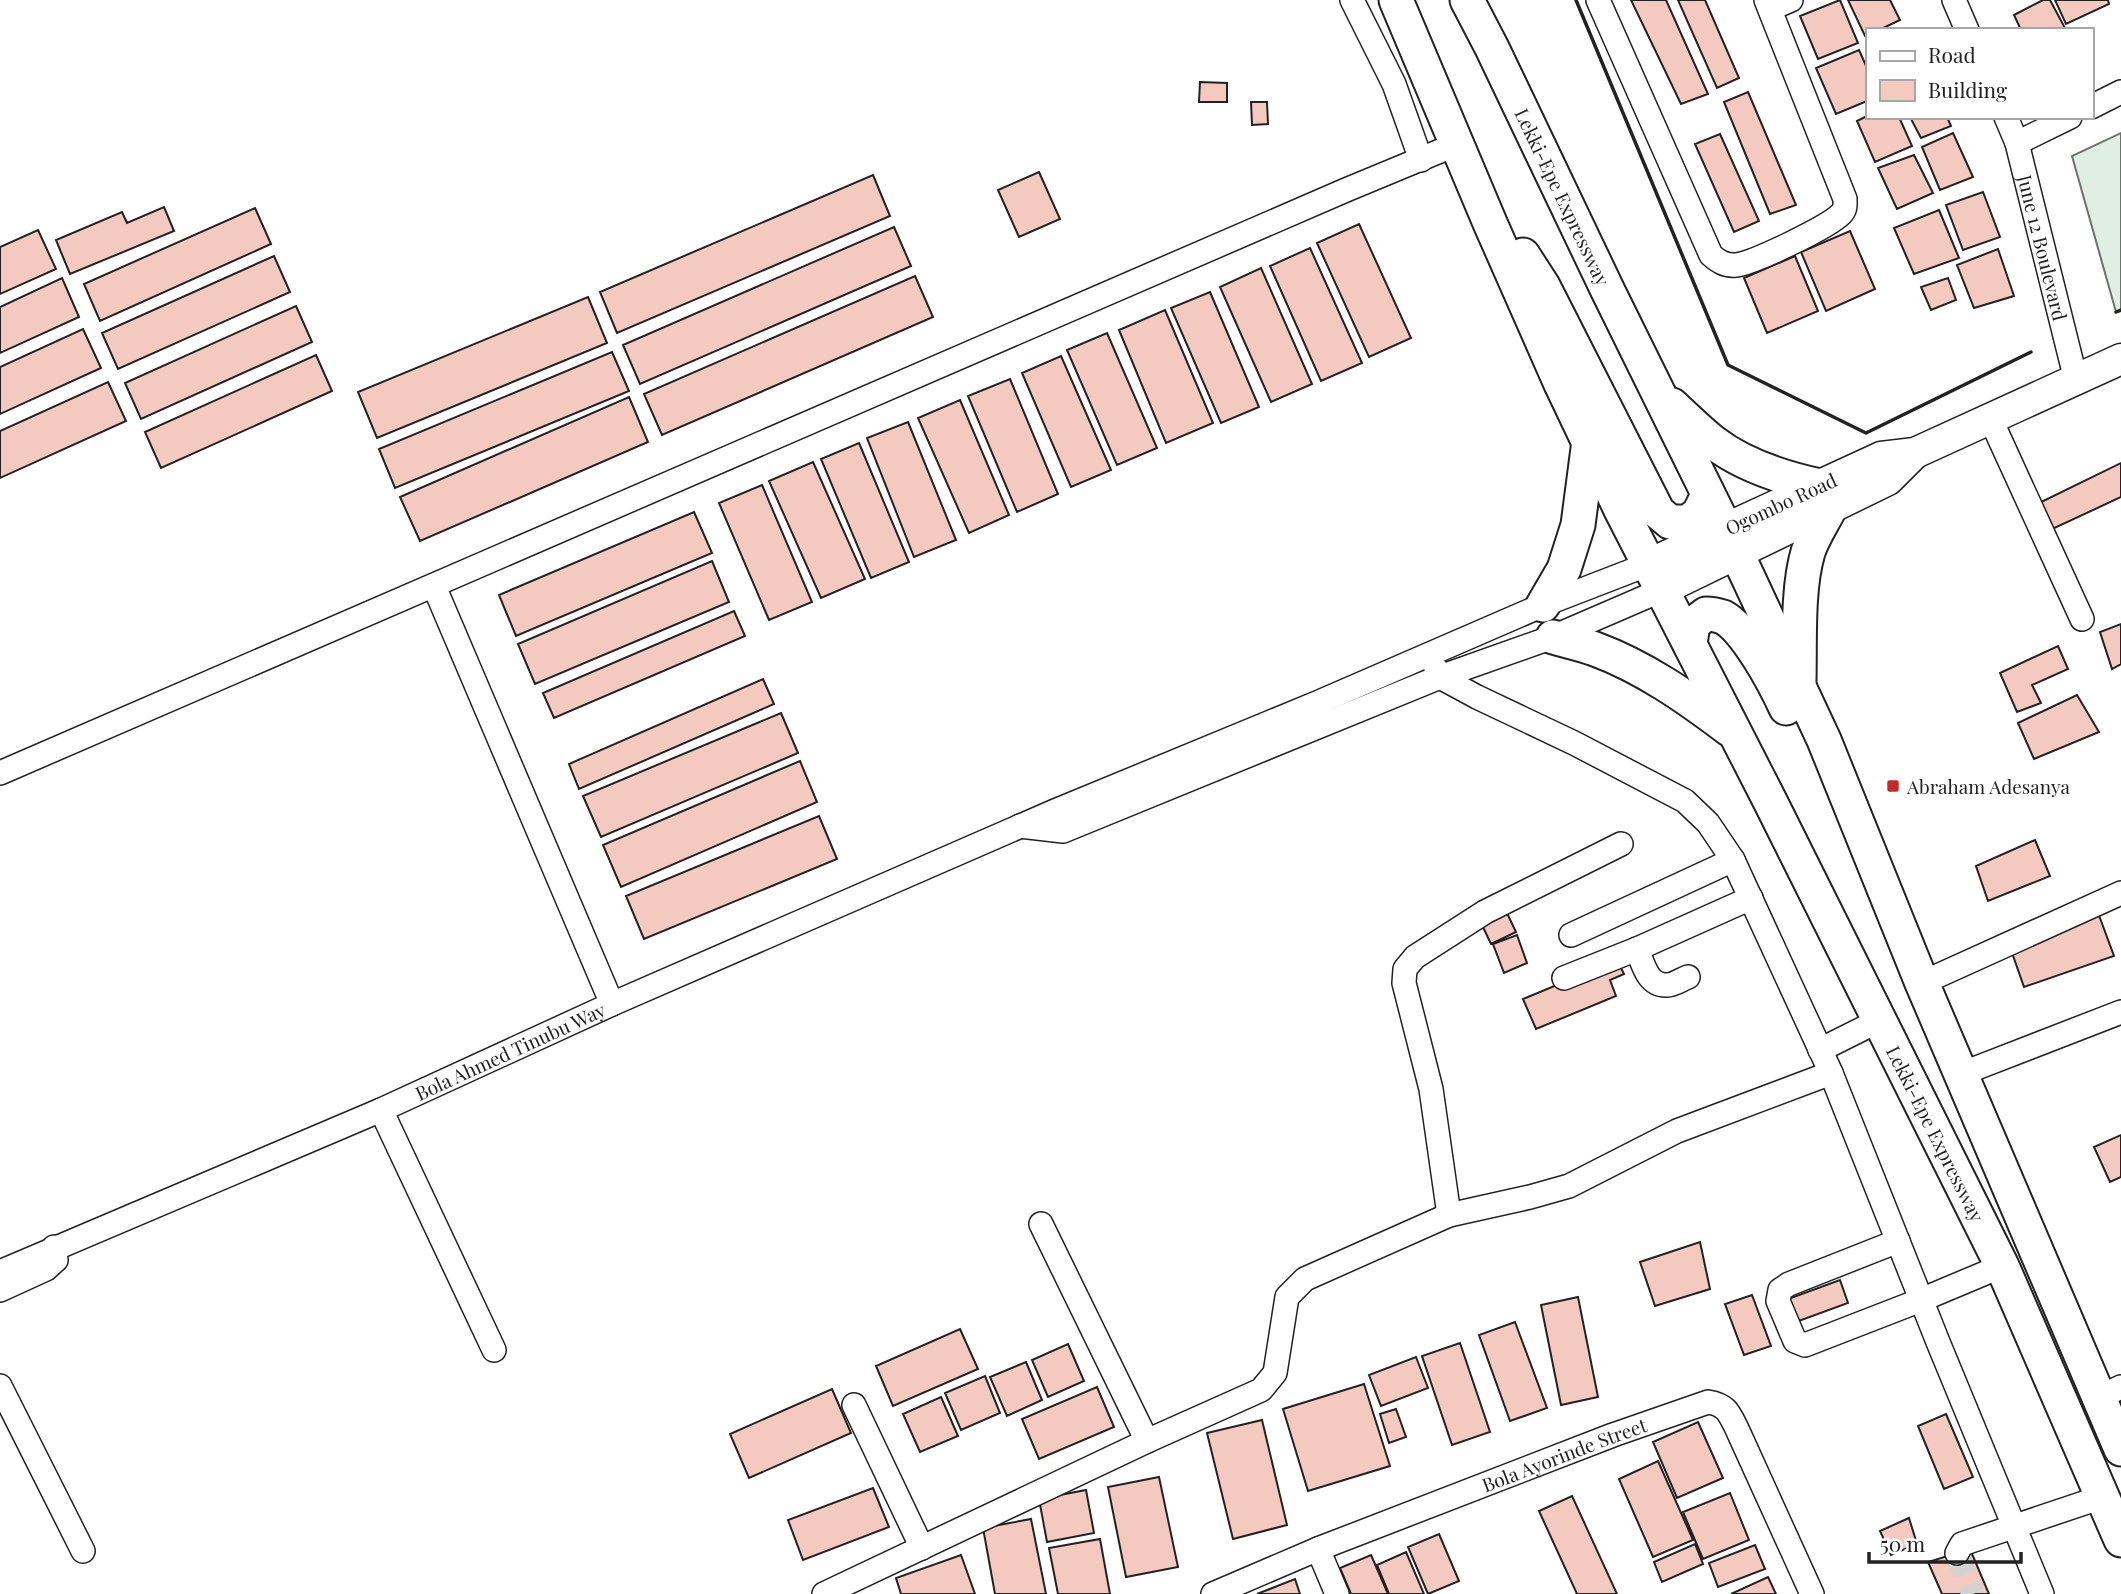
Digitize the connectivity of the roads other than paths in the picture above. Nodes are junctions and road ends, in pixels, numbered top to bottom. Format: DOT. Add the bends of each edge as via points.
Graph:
graph roads {
  1 [pos="1352,0"];
  2 [pos="1396,0"];
  3 [pos="1467,0"];
  4 [pos="1598,0"];
  5 [pos="1791,0"];
  6 [pos="1954,0"];
  7 [pos="1768,5"];
  8 [pos="1966,28"];
  9 [pos="2121,92"];
  10 [pos="2093,106"];
  11 [pos="2007,119"];
  12 [pos="2066,119"];
  13 [pos="2017,143"];
  14 [pos="1462,156"];
  15 [pos="1421,160"];
  16 [pos="2121,359"];
  17 [pos="2076,380"];
  18 [pos="1660,394"];
  19 [pos="1991,420"];
  20 [pos="1589,442"];
  21 [pos="1707,495"];
  22 [pos="1825,497"];
  23 [pos="1732,542"];
  24 [pos="1656,577"];
  25 [pos="434,586"];
  26 [pos="1543,605"];
  27 [pos="2082,619"];
  28 [pos="1553,637"];
  29 [pos="1690,644"];
  30 [pos="1429,655"];
  31 [pos="1440,677"];
  32 [pos="1799,687"];
  33 [pos="1737,735"];
  34 [pos="0,773"];
  35 [pos="1020,826"];
  36 [pos="1621,844"];
  37 [pos="1733,860"];
  38 [pos="2121,893"];
  39 [pos="1751,898"];
  40 [pos="1893,910"];
  41 [pos="1572,936"];
  42 [pos="1637,949"];
  43 [pos="1688,976"];
  44 [pos="1564,978"];
  45 [pos="1922,982"];
  46 [pos="612,1004"];
  47 [pos="2121,1012"];
  48 [pos="1880,1020"];
  49 [pos="1820,1050"];
  50 [pos="1831,1073"];
  51 [pos="1961,1074"];
  52 [pos="381,1110"];
  53 [pos="1449,1215"];
  54 [pos="1041,1224"];
  55 [pos="1898,1241"];
  56 [pos="54,1247"];
  57 [pos="2002,1266"];
  58 [pos="0,1272"];
  59 [pos="0,1290"];
  60 [pos="1922,1300"];
  61 [pos="494,1350"];
  62 [pos="0,1386"];
  63 [pos="2110,1392"];
  64 [pos="854,1405"];
  65 [pos="1147,1441"];
  66 [pos="2121,1449"];
  67 [pos="2102,1497"];
  68 [pos="2014,1528"];
  69 [pos="2121,1541"];
  70 [pos="922,1548"];
  71 [pos="1318,1549"];
  72 [pos="83,1550"];
  73 [pos="1957,1553"];
  74 [pos="824,1594"];
  75 [pos="1213,1594"];
  76 [pos="1337,1594"];
  77 [pos="1812,1594"];
  78 [pos="2042,1594"];
  1 -- 15 [label="street" via="1394,84"];
  2 -- 14 [label="highway"];
  3 -- 18 [label="highway, Lekki-Epe Expressway"];
  4 -- 7 [label="street" via="1711,255 1730,265 1797,240 1846,208"];
  5 -- 7 [label="street"];
  6 -- 8 [label="street"];
  9 -- 10 [label="street"];
  11 -- 13 [label="street, June 12 Boulevard"];
  12 -- 13 [label="street"];
  13 -- 17 [label="street, June 12 Boulevard"];
  14 -- 15 [label="street"];
  14 -- 20 [label="highway, Lekki-Epe Expressway"];
  14 -- 21 [label="highway" via="1543,286 1658,512 1670,522 1688,522 1699,513"];
  15 -- 25 [label="street"];
  16 -- 17 [label="main road, Ogombo Road"];
  17 -- 19 [label="main road, Ogombo Road"];
  18 -- 21 [label="highway, Lekki-Epe Expressway"];
  18 -- 22 [label="highway" via="1714,443"];
  19 -- 22 [label="main road, Ogombo Road" via="1915,453 1888,480"];
  19 -- 27 [label="street"];
  20 -- 24 [label="highway, Lekki-Epe Expressway"];
  20 -- 26 [label="highway" via="1578,525 1564,569"];
  21 -- 23 [label="highway, Lekki-Epe Expressway"];
  22 -- 23 [label="main road, Ogombo Road"];
  22 -- 32 [label="highway" via="1805,566"];
  23 -- 24 [label="main road, Ogombo Road"];
  23 -- 32 [label="highway, Lekki-Epe Expressway"];
  24 -- 26 [label="street, Bola Ahmed Tinubu Way"];
  24 -- 28 [label="street"];
  24 -- 29 [label="highway, Lekki-Epe Expressway"];
  25 -- 34 [label="street"];
  25 -- 46 [label="street"];
  26 -- 30 [label="street, Bola Ahmed Tinubu Way"];
  28 -- 31 [label="street"];
  28 -- 33 [label="highway" via="1640,670"];
  29 -- 33 [label="highway, Lekki-Epe Expressway"];
  29 -- 40 [label="highway" via="1693,624 1706,614 1725,618 1738,628 1782,698 1867,880"];
  30 -- 31 [label="street"];
  30 -- 35 [label="street, Bola Ahmed Tinubu Way"];
  31 -- 35 [label="street" via="1063,831"];
  31 -- 37 [label="street" via="1685,800 1708,823"];
  32 -- 40 [label="highway, Lekki-Epe Expressway"];
  33 -- 48 [label="highway, Lekki-Epe Expressway"];
  35 -- 46 [label="street, Bola Ahmed Tinubu Way"];
  36 -- 53 [label="street" via="1485,912 1415,957 1405,969 1404,984 1432,1089"];
  37 -- 39 [label="street"];
  37 -- 41 [label="street"];
  38 -- 45 [label="street"];
  39 -- 42 [label="street"];
  39 -- 49 [label="street"];
  40 -- 45 [label="highway"];
  42 -- 43 [label="street" via="1656,982 1668,985"];
  42 -- 44 [label="street"];
  45 -- 51 [label="highway"];
  46 -- 52 [label="street, Bola Ahmed Tinubu Way"];
  47 -- 51 [label="street"];
  48 -- 49 [label="street"];
  48 -- 57 [label="highway, Lekki-Epe Expressway"];
  49 -- 50 [label="street"];
  50 -- 53 [label="street" via="1677,1131 1569,1186"];
  50 -- 55 [label="street"];
  51 -- 63 [label="highway"];
  52 -- 56 [label="street, Bola Ahmed Tinubu Way"];
  52 -- 61 [label="street"];
  53 -- 65 [label="street" via="1305,1279 1287,1297 1275,1373 1261,1390"];
  54 -- 65 [label="street"];
  55 -- 60 [label="street"];
  55 -- 60 [label="street" via="1790,1284 1780,1290 1778,1301 1795,1341 1805,1345"];
  56 -- 58 [label="street, Bola Ahmed Tinubu Way"];
  56 -- 59 [label="street" via="55,1260 46,1269"];
  57 -- 60 [label="street"];
  57 -- 67 [label="highway, Lekki-Epe Expressway"];
  60 -- 68 [label="street"];
  62 -- 72 [label="street"];
  63 -- 66 [label="highway"];
  64 -- 70 [label="street"];
  65 -- 70 [label="street"];
  67 -- 68 [label="street"];
  67 -- 69 [label="highway, Lekki-Epe Expressway"];
  68 -- 73 [label="street" via="1962,1545"];
  68 -- 78 [label="street"];
  70 -- 74 [label="street"];
  71 -- 75 [label="street, Bola Ayorinde Street"];
  71 -- 76 [label="street"];
  71 -- 77 [label="street, Bola Ayorinde Street" via="1707,1402 1720,1404 1738,1429"];
}
